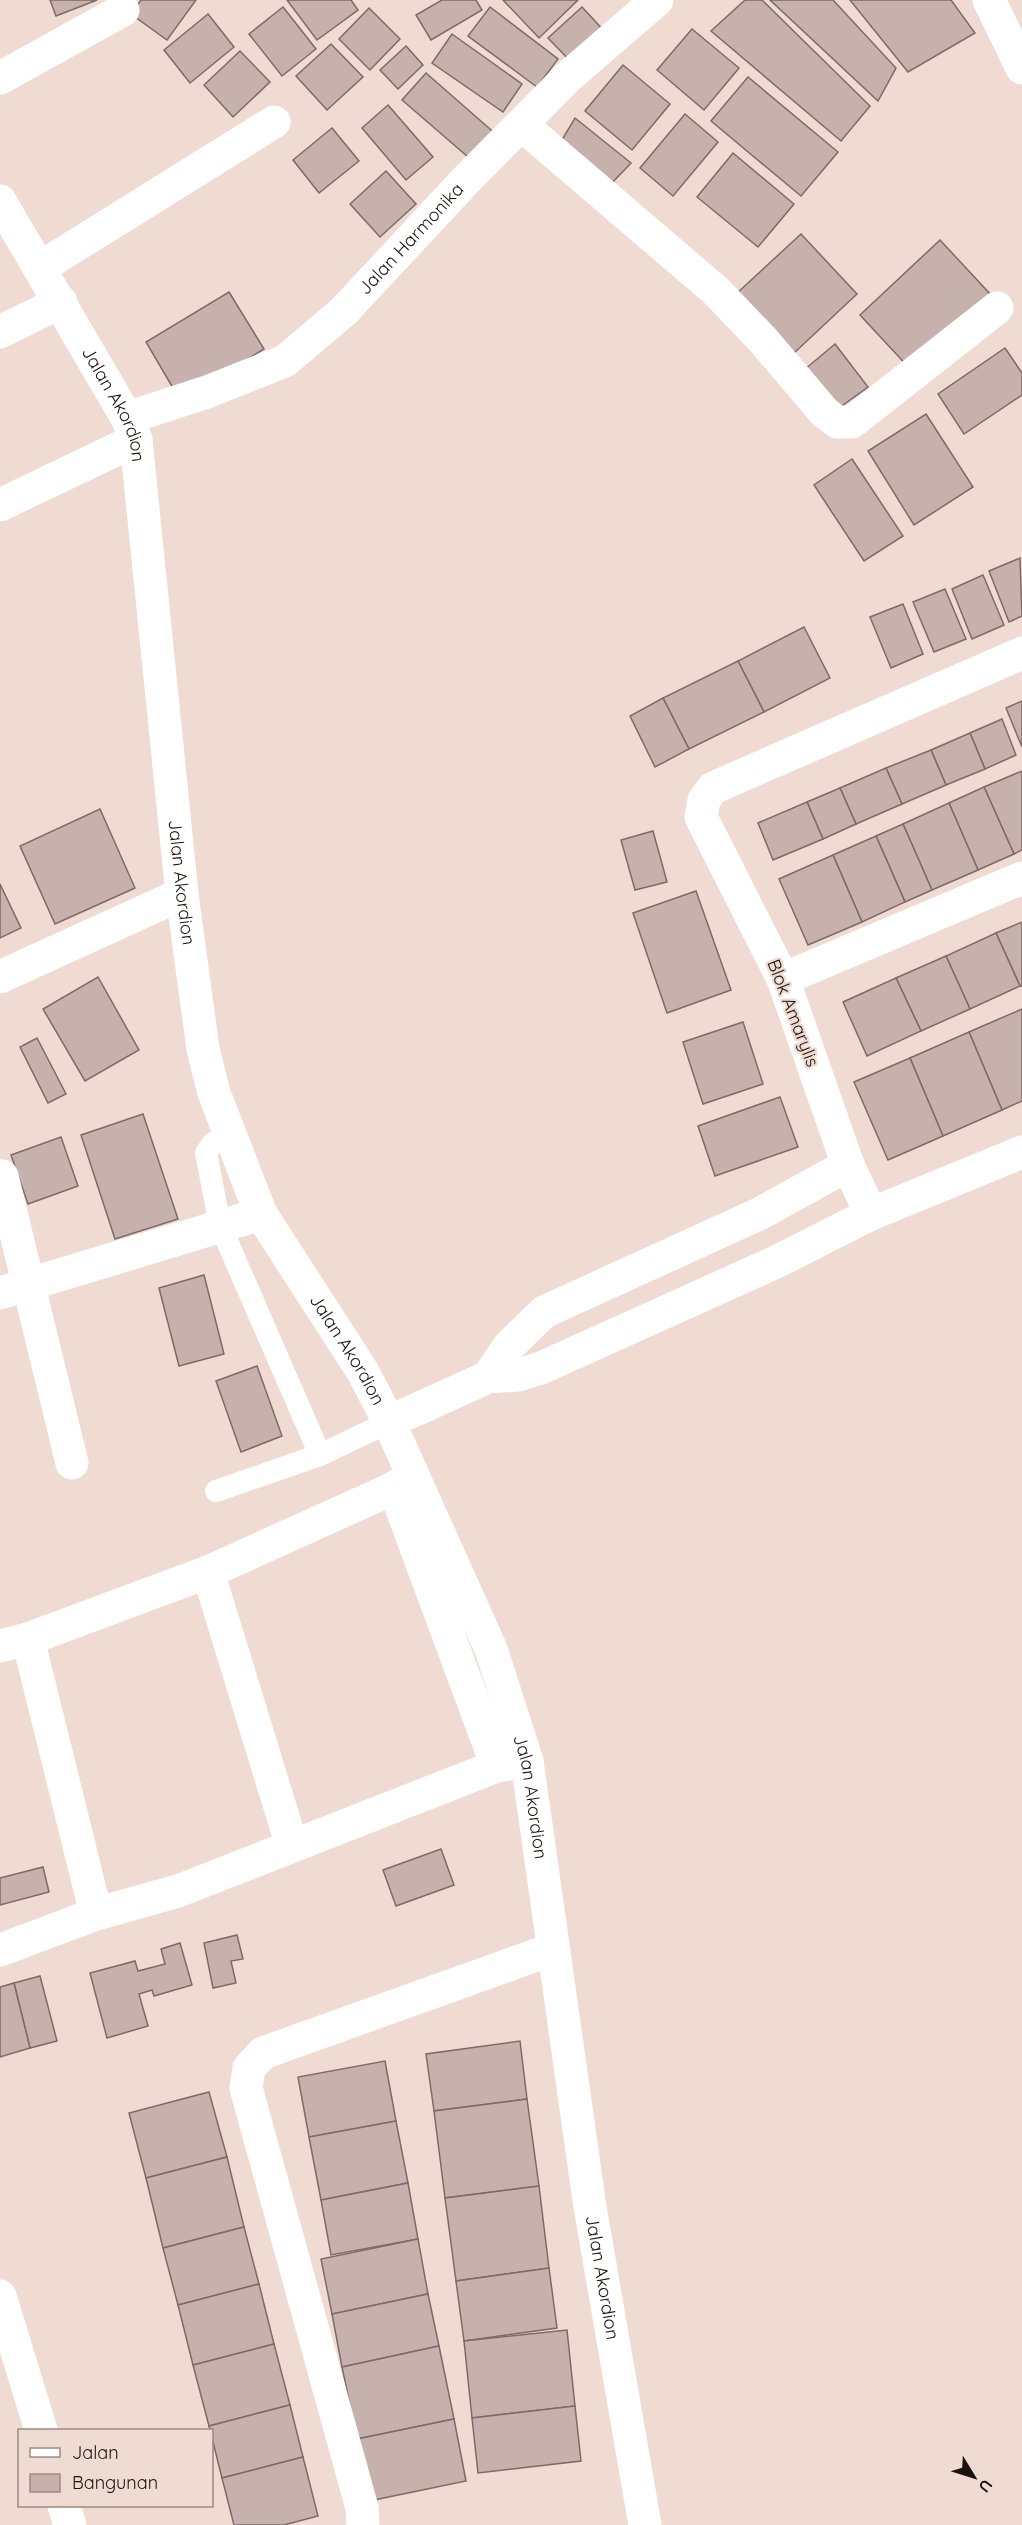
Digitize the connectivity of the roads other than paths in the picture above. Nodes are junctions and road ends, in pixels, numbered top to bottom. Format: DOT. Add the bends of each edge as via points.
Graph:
graph roads {
  1 [pos="657,0"];
  2 [pos="989,0"];
  3 [pos="123,10"];
  4 [pos="1022,68"];
  5 [pos="0,78"];
  6 [pos="274,123"];
  7 [pos="522,125"];
  8 [pos="0,201"];
  9 [pos="41,267"];
  10 [pos="61,302"];
  11 [pos="998,308"];
  12 [pos="0,332"];
  13 [pos="132,429"];
  14 [pos="0,505"];
  15 [pos="1022,653"];
  16 [pos="1022,878"];
  17 [pos="182,894"];
  18 [pos="0,977"];
  19 [pos="783,979"];
  20 [pos="228,1133"];
  21 [pos="1022,1152"];
  22 [pos="848,1165"];
  23 [pos="2,1176"];
  24 [pos="261,1214"];
  25 [pos="759,1214"];
  26 [pos="871,1214"];
  27 [pos="220,1225"];
  28 [pos="776,1262"];
  29 [pos="14,1290"];
  30 [pos="488,1377"];
  31 [pos="389,1422"];
  32 [pos="320,1455"];
  33 [pos="72,1463"];
  34 [pos="403,1482"];
  35 [pos="216,1491"];
  36 [pos="208,1572"];
  37 [pos="14,1642"];
  38 [pos="512,1763"];
  39 [pos="292,1846"];
  40 [pos="96,1914"];
  41 [pos="553,1949"];
  42 [pos="0,1950"];
  43 [pos="0,2296"];
  44 [pos="41,2429"];
  45 [pos="65,2507"];
  46 [pos="70,2525"];
  47 [pos="363,2525"];
  48 [pos="645,2525"];
  1 -- 7 [label="street, Jalan Harmonika" via="569,76"];
  2 -- 4 [label="street"];
  3 -- 5 [label="street"];
  6 -- 9 [label="street"];
  7 -- 11 [label="street" via="716,291 837,422 852,422"];
  7 -- 13 [label="street, Jalan Harmonika" via="344,311 285,361 207,392"];
  8 -- 9 [label="street, Jalan Akordion"];
  9 -- 10 [label="street, Jalan Akordion"];
  10 -- 12 [label="street"];
  10 -- 13 [label="street, Jalan Akordion"];
  13 -- 14 [label="street, Jalan Harmonika"];
  13 -- 17 [label="street, Jalan Akordion"];
  15 -- 19 [label="street, Blok Amarylis" via="713,788 704,800 701,817"];
  16 -- 19 [label="street"];
  17 -- 18 [label="street"];
  17 -- 20 [label="street, Jalan Akordion" via="203,1049"];
  19 -- 22 [label="street, Blok Amarylis"];
  20 -- 24 [label="street, Jalan Akordion"];
  20 -- 27 [label="lane" via="206,1153"];
  21 -- 26 [label="street"];
  22 -- 25 [label="street"];
  22 -- 26 [label="street, Blok Amarylis"];
  23 -- 29 [label="street"];
  24 -- 27 [label="street"];
  24 -- 31 [label="street, Jalan Akordion" via="363,1372"];
  25 -- 28 [label="street"];
  25 -- 30 [label="street" via="544,1312 509,1346"];
  26 -- 28 [label="street"];
  27 -- 29 [label="street"];
  27 -- 32 [label="lane"];
  28 -- 30 [label="street" via="541,1368 518,1376"];
  29 -- 33 [label="street"];
  30 -- 31 [label="street"];
  31 -- 32 [label="lane"];
  31 -- 34 [label="street, Jalan Akordion"];
  32 -- 35 [label="lane"];
  34 -- 36 [label="street"];
  34 -- 38 [label="street, Jalan Akordion" via="459,1573 491,1649"];
  36 -- 37 [label="street"];
  36 -- 39 [label="street"];
  37 -- 40 [label="street"];
  38 -- 39 [label="street"];
  38 -- 41 [label="street, Jalan Akordion"];
  39 -- 40 [label="street" via="178,1891"];
  40 -- 42 [label="street"];
  41 -- 47 [label="street" via="263,2053 249,2068 246,2088 362,2508"];
  41 -- 48 [label="street, Jalan Akordion" via="590,2206"];
  43 -- 44 [label="street"];
  45 -- 46 [label="street"];
}
